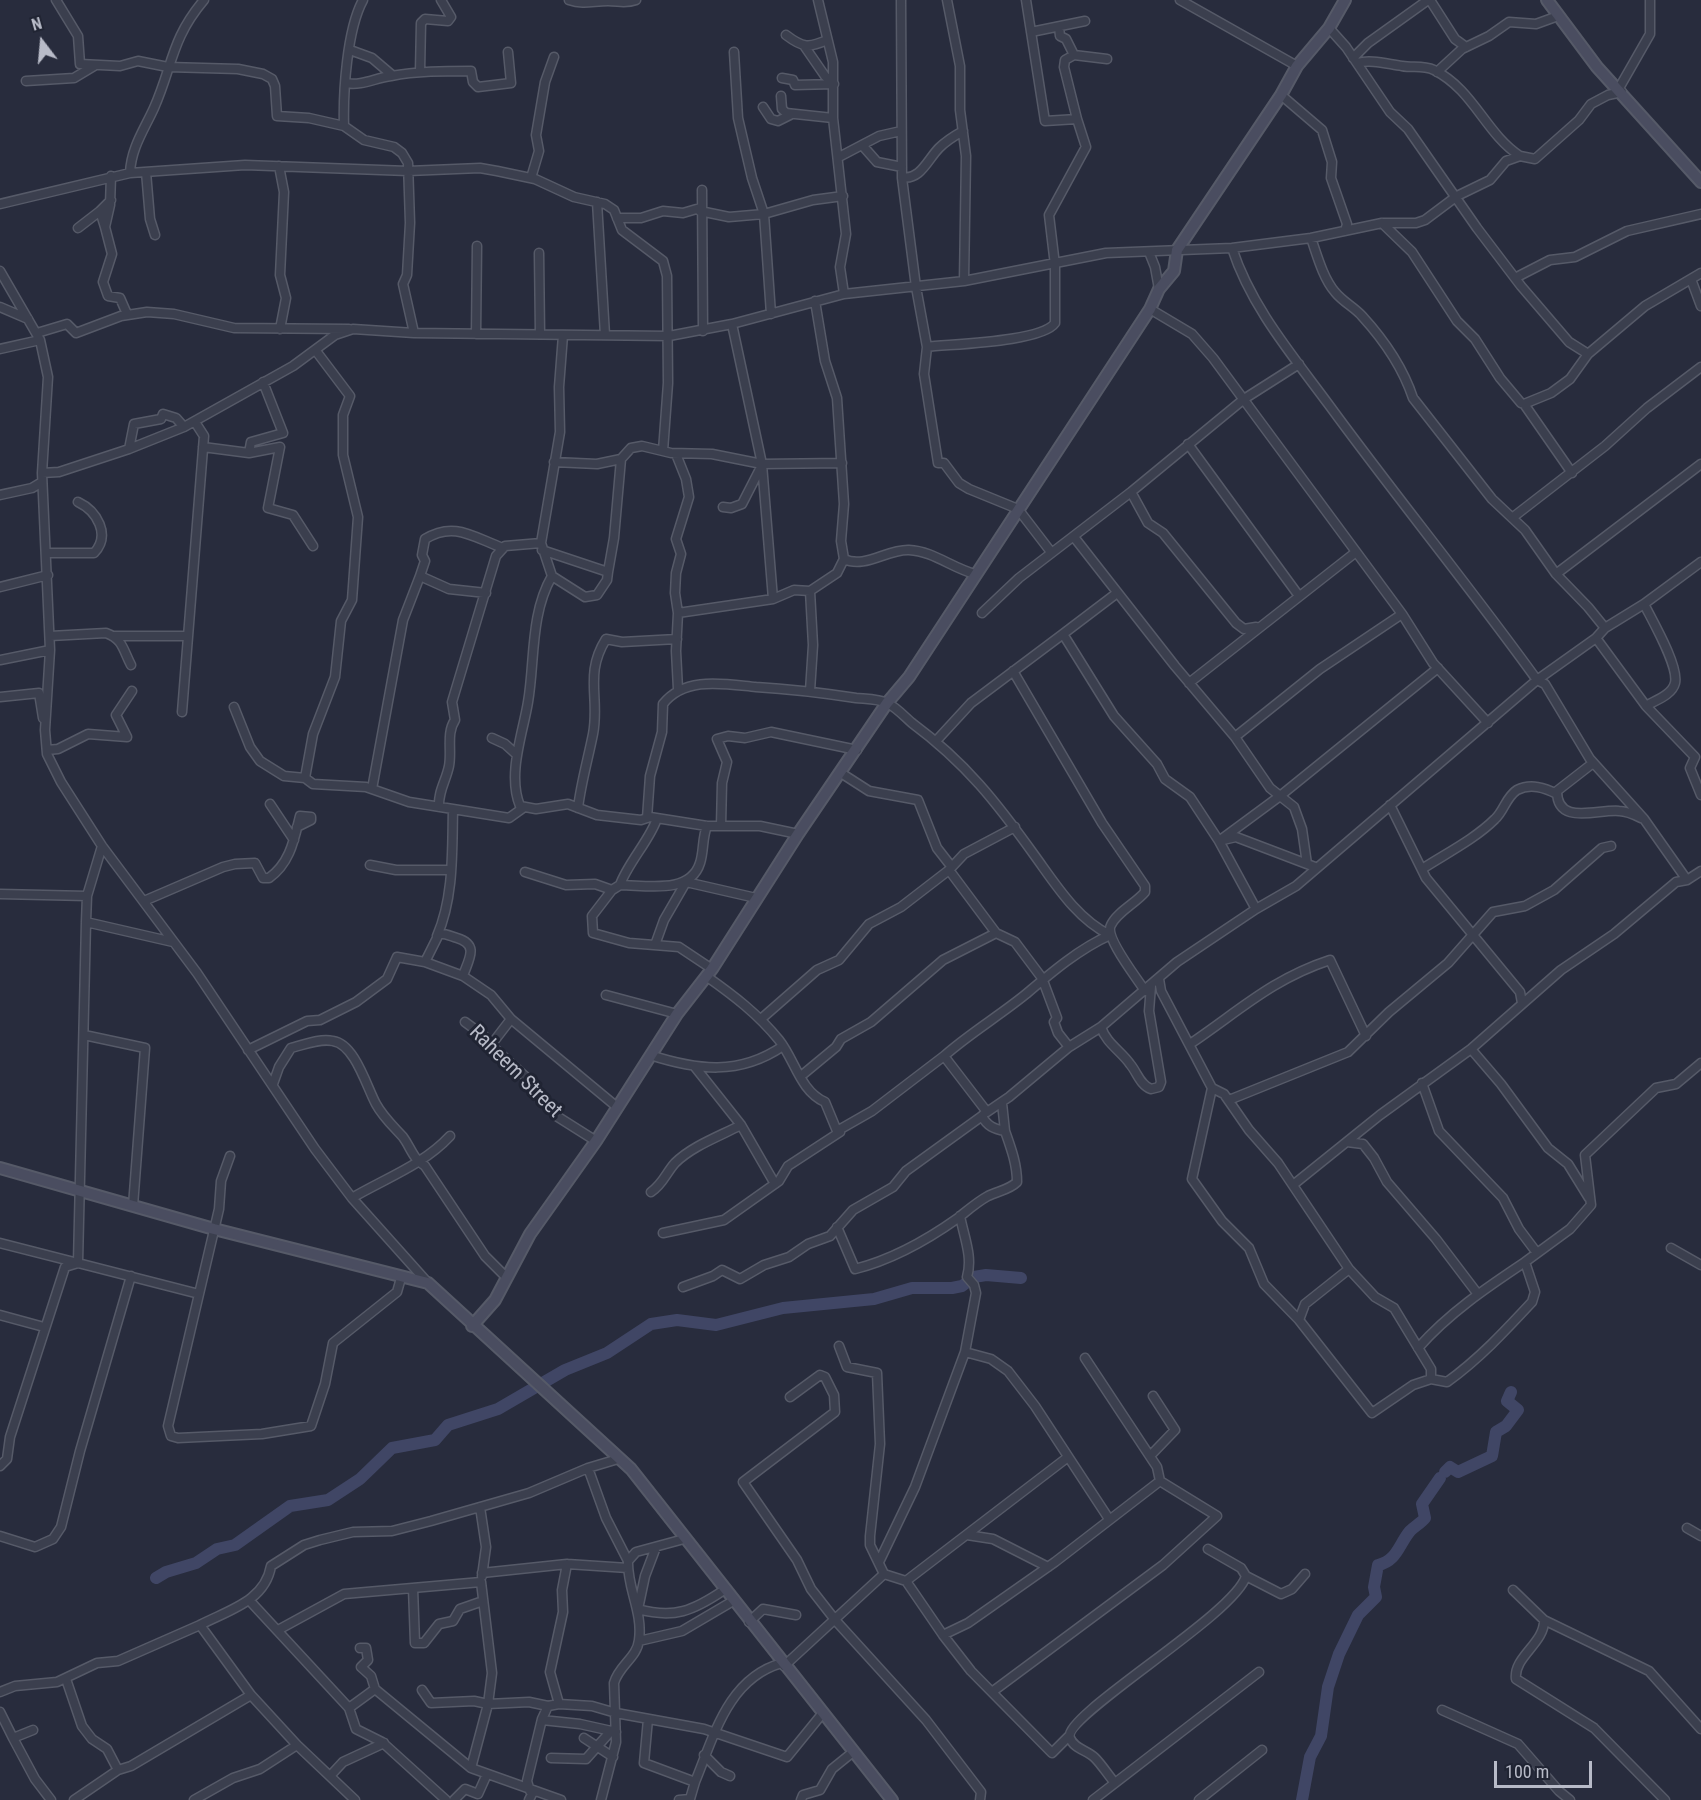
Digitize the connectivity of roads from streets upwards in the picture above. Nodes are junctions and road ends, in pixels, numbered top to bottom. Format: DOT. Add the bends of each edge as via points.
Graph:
graph roads {
  1 [pos="56,0"];
  2 [pos="204,0"];
  3 [pos="363,0"];
  4 [pos="441,0"];
  5 [pos="569,0"];
  6 [pos="636,0"];
  7 [pos="818,0"];
  8 [pos="901,0"];
  9 [pos="947,0"];
  10 [pos="1026,0"];
  11 [pos="1180,0"];
  12 [pos="1345,0"];
  13 [pos="1429,0"];
  14 [pos="1547,0"];
  15 [pos="1650,0"];
  16 [pos="1188,2"];
  17 [pos="1558,16"];
  18 [pos="1085,21"];
  19 [pos="1059,27"];
  20 [pos="1329,28"];
  21 [pos="1031,32"];
  22 [pos="786,35"];
  23 [pos="828,40"];
  24 [pos="805,47"];
  25 [pos="1466,47"];
  26 [pos="350,50"];
  27 [pos="508,52"];
  28 [pos="734,52"];
  29 [pos="1074,55"];
  30 [pos="554,57"];
  31 [pos="1107,59"];
  32 [pos="1355,61"];
  33 [pos="94,66"];
  34 [pos="1297,66"];
  35 [pos="168,67"];
  36 [pos="348,71"];
  37 [pos="420,72"];
  38 [pos="1437,72"];
  39 [pos="392,75"];
  40 [pos="782,78"];
  41 [pos="26,81"];
  42 [pos="346,83"];
  43 [pos="363,84"];
  44 [pos="834,84"];
  45 [pos="1620,91"];
  46 [pos="1281,95"];
  47 [pos="781,96"];
  48 [pos="763,106"];
  49 [pos="790,115"];
  50 [pos="833,118"];
  51 [pos="1077,119"];
  52 [pos="344,126"];
  53 [pos="902,131"];
  54 [pos="963,131"];
  55 [pos="862,145"];
  56 [pos="1520,156"];
  57 [pos="838,157"];
  58 [pos="279,166"];
  59 [pos="902,167"];
  60 [pos="408,171"];
  61 [pos="146,172"];
  62 [pos="130,173"];
  63 [pos="111,176"];
  64 [pos="902,177"];
  65 [pos="531,178"];
  66 [pos="1701,182"];
  67 [pos="702,190"];
  68 [pos="843,196"];
  69 [pos="1457,196"];
  70 [pos="111,200"];
  71 [pos="597,202"];
  72 [pos="0,204"];
  73 [pos="700,210"];
  74 [pos="100,211"];
  75 [pos="764,214"];
  76 [pos="1701,214"];
  77 [pos="617,218"];
  78 [pos="1382,223"];
  79 [pos="105,227"];
  80 [pos="78,228"];
  81 [pos="1345,231"];
  82 [pos="155,234"];
  83 [pos="1311,237"];
  84 [pos="477,246"];
  85 [pos="1232,248"];
  86 [pos="1178,250"];
  87 [pos="1149,252"];
  88 [pos="539,253"];
  89 [pos="1055,265"];
  90 [pos="0,271"];
  91 [pos="1701,273"];
  92 [pos="1515,279"];
  93 [pos="1691,279"];
  94 [pos="963,281"];
  95 [pos="916,287"];
  96 [pos="1159,289"];
  97 [pos="844,294"];
  98 [pos="815,301"];
  99 [pos="1701,306"];
  100 [pos="0,307"];
  101 [pos="1150,309"];
  102 [pos="128,314"];
  103 [pos="771,314"];
  104 [pos="28,319"];
  105 [pos="732,324"];
  106 [pos="280,329"];
  107 [pos="353,329"];
  108 [pos="703,331"];
  109 [pos="414,333"];
  110 [pos="476,334"];
  111 [pos="540,334"];
  112 [pos="563,335"];
  113 [pos="605,335"];
  114 [pos="669,336"];
  115 [pos="38,337"];
  116 [pos="927,347"];
  117 [pos="0,349"];
  118 [pos="316,351"];
  119 [pos="1588,354"];
  120 [pos="1299,364"];
  121 [pos="1701,367"];
  122 [pos="263,382"];
  123 [pos="1244,399"];
  124 [pos="1524,404"];
  125 [pos="195,422"];
  126 [pos="184,427"];
  127 [pos="1188,444"];
  128 [pos="203,447"];
  129 [pos="129,449"];
  130 [pos="663,451"];
  131 [pos="249,453"];
  132 [pos="676,454"];
  133 [pos="621,459"];
  134 [pos="554,462"];
  135 [pos="842,463"];
  136 [pos="762,464"];
  137 [pos="1701,464"];
  138 [pos="1572,473"];
  139 [pos="42,478"];
  140 [pos="1131,492"];
  141 [pos="0,495"];
  142 [pos="78,502"];
  143 [pos="723,507"];
  144 [pos="1018,509"];
  145 [pos="1512,518"];
  146 [pos="1074,537"];
  147 [pos="313,546"];
  148 [pos="542,547"];
  149 [pos="503,548"];
  150 [pos="1051,552"];
  151 [pos="1356,552"];
  152 [pos="47,553"];
  153 [pos="844,560"];
  154 [pos="1700,565"];
  155 [pos="608,572"];
  156 [pos="975,574"];
  157 [pos="1556,574"];
  158 [pos="48,575"];
  159 [pos="420,576"];
  160 [pos="552,576"];
  161 [pos="0,586"];
  162 [pos="810,591"];
  163 [pos="486,593"];
  164 [pos="1118,593"];
  165 [pos="1299,596"];
  166 [pos="773,599"];
  167 [pos="1644,604"];
  168 [pos="678,613"];
  169 [pos="982,613"];
  170 [pos="1402,614"];
  171 [pos="1259,627"];
  172 [pos="1605,628"];
  173 [pos="1063,634"];
  174 [pos="50,636"];
  175 [pos="114,636"];
  176 [pos="188,636"];
  177 [pos="1596,638"];
  178 [pos="676,639"];
  179 [pos="50,650"];
  180 [pos="0,660"];
  181 [pos="130,665"];
  182 [pos="1438,668"];
  183 [pos="1013,671"];
  184 [pos="1537,680"];
  185 [pos="1189,683"];
  186 [pos="678,689"];
  187 [pos="132,691"];
  188 [pos="810,691"];
  189 [pos="0,697"];
  190 [pos="887,703"];
  191 [pos="1646,706"];
  192 [pos="234,707"];
  193 [pos="182,712"];
  194 [pos="1488,723"];
  195 [pos="45,730"];
  196 [pos="1235,737"];
  197 [pos="492,738"];
  198 [pos="936,741"];
  199 [pos="47,750"];
  200 [pos="857,750"];
  201 [pos="516,754"];
  202 [pos="1593,763"];
  203 [pos="841,773"];
  204 [pos="305,778"];
  205 [pos="372,789"];
  206 [pos="1557,794"];
  207 [pos="1701,795"];
  208 [pos="1280,796"];
  209 [pos="270,804"];
  210 [pos="1390,805"];
  211 [pos="439,807"];
  212 [pos="523,808"];
  213 [pos="578,808"];
  214 [pos="453,809"];
  215 [pos="647,818"];
  216 [pos="657,818"];
  217 [pos="1644,819"];
  218 [pos="706,826"];
  219 [pos="720,826"];
  220 [pos="297,827"];
  221 [pos="1015,827"];
  222 [pos="798,834"];
  223 [pos="294,840"];
  224 [pos="1219,841"];
  225 [pos="102,846"];
  226 [pos="1611,846"];
  227 [pos="370,865"];
  228 [pos="1311,865"];
  229 [pos="950,868"];
  230 [pos="1422,869"];
  231 [pos="451,870"];
  232 [pos="1701,871"];
  233 [pos="525,872"];
  234 [pos="1686,880"];
  235 [pos="686,882"];
  236 [pos="616,887"];
  237 [pos="0,894"];
  238 [pos="87,896"];
  239 [pos="756,898"];
  240 [pos="144,901"];
  241 [pos="1256,909"];
  242 [pos="86,922"];
  243 [pos="996,933"];
  244 [pos="1110,935"];
  245 [pos="436,936"];
  246 [pos="1473,936"];
  247 [pos="172,942"];
  248 [pos="654,945"];
  249 [pos="425,962"];
  250 [pos="709,973"];
  251 [pos="463,976"];
  252 [pos="1042,978"];
  253 [pos="1159,979"];
  254 [pos="1148,988"];
  255 [pos="1520,992"];
  256 [pos="1535,994"];
  257 [pos="606,995"];
  258 [pos="1522,1003"];
  259 [pos="677,1014"];
  260 [pos="511,1019"];
  261 [pos="761,1019"];
  262 [pos="465,1022"];
  263 [pos="1101,1027"];
  264 [pos="84,1035"];
  265 [pos="1366,1036"];
  266 [pos="1190,1044"];
  267 [pos="491,1046"];
  268 [pos="783,1046"];
  269 [pos="1069,1047"];
  270 [pos="1471,1049"];
  271 [pos="248,1050"];
  272 [pos="650,1055"];
  273 [pos="944,1056"];
  274 [pos="1701,1064"];
  275 [pos="695,1067"];
  276 [pos="801,1076"];
  277 [pos="1422,1083"];
  278 [pos="273,1084"];
  279 [pos="1212,1088"];
  280 [pos="1229,1100"];
  281 [pos="1002,1103"];
  282 [pos="616,1107"];
  283 [pos="984,1114"];
  284 [pos="741,1125"];
  285 [pos="1363,1130"];
  286 [pos="1005,1131"];
  287 [pos="840,1132"];
  288 [pos="450,1136"];
  289 [pos="596,1141"];
  290 [pos="1347,1142"];
  291 [pos="1363,1144"];
  292 [pos="230,1156"];
  293 [pos="420,1163"];
  294 [pos="0,1168"];
  295 [pos="775,1184"];
  296 [pos="1293,1185"];
  297 [pos="81,1190"];
  298 [pos="651,1192"];
  299 [pos="352,1197"];
  300 [pos="1591,1200"];
  301 [pos="134,1206"];
  302 [pos="960,1216"];
  303 [pos="837,1227"];
  304 [pos="214,1229"];
  305 [pos="663,1233"];
  306 [pos="0,1243"];
  307 [pos="1671,1248"];
  308 [pos="1537,1252"];
  309 [pos="1525,1262"];
  310 [pos="78,1263"];
  311 [pos="1701,1265"];
  312 [pos="1348,1269"];
  313 [pos="131,1276"];
  314 [pos="401,1278"];
  315 [pos="507,1278"];
  316 [pos="428,1283"];
  317 [pos="683,1287"];
  318 [pos="1477,1293"];
  319 [pos="199,1294"];
  320 [pos="0,1315"];
  321 [pos="1299,1320"];
  322 [pos="472,1326"];
  323 [pos="44,1328"];
  324 [pos="839,1346"];
  325 [pos="1418,1348"];
  326 [pos="965,1352"];
  327 [pos="1085,1358"];
  328 [pos="1431,1379"];
  329 [pos="1153,1396"];
  330 [pos="790,1397"];
  331 [pos="1150,1456"];
  332 [pos="1068,1457"];
  333 [pos="618,1460"];
  334 [pos="1,1468"];
  335 [pos="588,1468"];
  336 [pos="1160,1481"];
  337 [pos="480,1507"];
  338 [pos="1110,1519"];
  339 [pos="1686,1528"];
  340 [pos="967,1535"];
  341 [pos="0,1536"];
  342 [pos="1701,1536"];
  343 [pos="684,1539"];
  344 [pos="656,1547"];
  345 [pos="1208,1549"];
  346 [pos="879,1562"];
  347 [pos="567,1563"];
  348 [pos="628,1565"];
  349 [pos="1048,1567"];
  350 [pos="884,1574"];
  351 [pos="1305,1574"];
  352 [pos="1246,1576"];
  353 [pos="482,1578"];
  354 [pos="906,1581"];
  355 [pos="413,1588"];
  356 [pos="724,1590"];
  357 [pos="1513,1590"];
  358 [pos="249,1600"];
  359 [pos="483,1601"];
  360 [pos="733,1601"];
  361 [pos="638,1609"];
  362 [pos="796,1615"];
  363 [pos="1544,1620"];
  364 [pos="836,1621"];
  365 [pos="749,1622"];
  366 [pos="200,1625"];
  367 [pos="278,1630"];
  368 [pos="943,1635"];
  369 [pos="639,1641"];
  370 [pos="360,1648"];
  371 [pos="783,1665"];
  372 [pos="1259,1672"];
  373 [pos="66,1679"];
  374 [pos="375,1689"];
  375 [pos="422,1690"];
  376 [pos="0,1692"];
  377 [pos="992,1692"];
  378 [pos="250,1695"];
  379 [pos="488,1704"];
  380 [pos="559,1704"];
  381 [pos="548,1706"];
  382 [pos="349,1708"];
  383 [pos="1442,1710"];
  384 [pos="0,1712"];
  385 [pos="616,1713"];
  386 [pos="822,1714"];
  387 [pos="648,1719"];
  388 [pos="542,1720"];
  389 [pos="33,1730"];
  390 [pos="1701,1730"];
  391 [pos="614,1731"];
  392 [pos="714,1732"];
  393 [pos="368,1735"];
  394 [pos="1069,1737"];
  395 [pos="13,1738"];
  396 [pos="584,1738"];
  397 [pos="384,1743"];
  398 [pos="297,1745"];
  399 [pos="598,1747"];
  400 [pos="1262,1750"];
  401 [pos="853,1752"];
  402 [pos="360,1754"];
  403 [pos="704,1755"];
  404 [pos="613,1757"];
  405 [pos="551,1758"];
  406 [pos="586,1759"];
  407 [pos="701,1765"];
  408 [pos="471,1768"];
  409 [pos="580,1769"];
  410 [pos="118,1770"];
  411 [pos="487,1774"];
  412 [pos="330,1776"];
  413 [pos="695,1782"];
  414 [pos="1115,1783"];
  415 [pos="820,1790"];
  416 [pos="531,1794"];
  417 [pos="1557,1796"];
  418 [pos="350,1798"];
  419 [pos="1098,1798"];
  420 [pos="51,1800"];
  421 [pos="74,1800"];
  422 [pos="194,1800"];
  423 [pos="446,1800"];
  424 [pos="454,1800"];
  425 [pos="561,1800"];
  426 [pos="601,1800"];
  427 [pos="679,1800"];
  428 [pos="801,1800"];
  429 [pos="821,1800"];
  430 [pos="892,1800"];
  431 [pos="980,1800"];
  432 [pos="1199,1800"];
  433 [pos="1570,1800"];
  434 [pos="1665,1800"];
  1 -- 33 [label="street" via="78,36 80,64"];
  2 -- 35 [label="street" via="180,32"];
  3 -- 26 [label="street" via="355,16"];
  4 -- 37 [label="street" via="451,17 448,21 424,19 421,23"];
  5 -- 6 [label="street" via="586,5"];
  7 -- 23 [label="street"];
  8 -- 53 [label="street"];
  9 -- 54 [label="street" via="960,66"];
  10 -- 21 [label="street"];
  11 -- 16 [label="street"];
  12 -- 20 [label="street"];
  13 -- 25 [label="street" via="1455,39"];
  13 -- 32 [label="street" via="1368,43"];
  14 -- 17 [label="street"];
  15 -- 45 [label="street" via="1650,34"];
  16 -- 34 [label="street"];
  17 -- 25 [label="street" via="1536,24 1509,22"];
  17 -- 45 [label="street"];
  18 -- 19 [label="street"];
  19 -- 21 [label="street"];
  19 -- 29 [label="street" via="1060,36 1066,39"];
  20 -- 32 [label="street"];
  20 -- 34 [label="street"];
  21 -- 51 [label="street" via="1044,121"];
  22 -- 24 [label="street"];
  23 -- 24 [label="street"];
  23 -- 44 [label="street"];
  24 -- 44 [label="street"];
  25 -- 38 [label="street"];
  26 -- 36 [label="street"];
  26 -- 39 [label="street" via="372,58"];
  27 -- 37 [label="street" via="511,83 478,87 471,71"];
  28 -- 75 [label="street" via="738,118"];
  29 -- 31 [label="street"];
  29 -- 51 [label="street" via="1065,60 1064,67"];
  30 -- 65 [label="street" via="545,82 536,135 539,151"];
  32 -- 38 [label="street"];
  32 -- 69 [label="street"];
  33 -- 35 [label="street" via="138,61"];
  33 -- 41 [label="street" via="74,78"];
  34 -- 46 [label="street"];
  35 -- 52 [label="street" via="238,69 263,74 275,86 277,116"];
  35 -- 62 [label="street" via="133,152"];
  36 -- 42 [label="street"];
  36 -- 43 [label="street"];
  37 -- 39 [label="street"];
  38 -- 56 [label="street" via="1460,86 1505,146"];
  39 -- 43 [label="street"];
  40 -- 44 [label="street" via="793,80 795,85"];
  42 -- 43 [label="street"];
  42 -- 52 [label="street"];
  44 -- 50 [label="street"];
  45 -- 56 [label="street" via="1591,104 1579,120 1535,159"];
  45 -- 66 [label="street"];
  46 -- 81 [label="street" via="1322,130 1332,162 1331,178 1347,224"];
  46 -- 86 [label="street"];
  47 -- 49 [label="street" via="782,109"];
  48 -- 49 [label="street" via="771,119 778,121"];
  49 -- 50 [label="street"];
  50 -- 57 [label="street"];
  51 -- 89 [label="street" via="1086,147 1049,215"];
  52 -- 60 [label="street" via="364,140 402,153"];
  53 -- 55 [label="street"];
  53 -- 59 [label="street"];
  54 -- 64 [label="street" via="940,147 920,172"];
  54 -- 94 [label="street"];
  55 -- 57 [label="street"];
  55 -- 59 [label="street" via="877,162"];
  56 -- 69 [label="street" via="1506,161 1490,180"];
  57 -- 68 [label="street"];
  58 -- 60 [label="street"];
  58 -- 61 [label="street"];
  58 -- 106 [label="street" via="284,192 280,275 286,298"];
  59 -- 64 [label="street"];
  60 -- 65 [label="street" via="480,168"];
  60 -- 109 [label="street" via="410,244 403,284"];
  61 -- 62 [label="street"];
  61 -- 82 [label="street" via="151,228"];
  62 -- 63 [label="street"];
  63 -- 70 [label="street"];
  63 -- 72 [label="street"];
  64 -- 95 [label="street"];
  65 -- 71 [label="street" via="574,197"];
  67 -- 73 [label="street"];
  68 -- 75 [label="street"];
  68 -- 97 [label="street" via="845,241 840,267"];
  69 -- 78 [label="street" via="1425,220"];
  69 -- 92 [label="street"];
  70 -- 74 [label="street"];
  70 -- 79 [label="street"];
  71 -- 77 [label="street" via="614,210"];
  71 -- 113 [label="street"];
  73 -- 75 [label="street" via="729,217"];
  73 -- 77 [label="street"];
  73 -- 108 [label="street"];
  74 -- 79 [label="street"];
  74 -- 80 [label="street"];
  75 -- 103 [label="street"];
  76 -- 92 [label="street" via="1627,231 1575,257 1550,260"];
  77 -- 114 [label="street" via="622,230 663,261"];
  78 -- 81 [label="street"];
  78 -- 124 [label="street" via="1412,252 1457,321"];
  79 -- 102 [label="street" via="112,254 103,282 108,296 120,298"];
  81 -- 83 [label="street"];
  83 -- 85 [label="street"];
  83 -- 145 [label="street" via="1333,291 1361,315 1394,360 1413,398 1492,499"];
  84 -- 110 [label="street"];
  85 -- 86 [label="street"];
  85 -- 120 [label="street" via="1258,306"];
  86 -- 87 [label="street"];
  86 -- 96 [label="street" via="1174,271"];
  87 -- 89 [label="street" via="1106,253"];
  87 -- 96 [label="street"];
  88 -- 111 [label="street"];
  89 -- 94 [label="street"];
  89 -- 116 [label="street" via="1052,327 1011,339"];
  90 -- 104 [label="street"];
  91 -- 93 [label="street"];
  92 -- 119 [label="street" via="1569,342"];
  93 -- 99 [label="street"];
  93 -- 119 [label="street" via="1645,306"];
  94 -- 95 [label="street"];
  95 -- 97 [label="street"];
  95 -- 116 [label="street"];
  96 -- 101 [label="street"];
  97 -- 98 [label="street"];
  98 -- 103 [label="street"];
  98 -- 135 [label="street" via="825,361 837,398"];
  100 -- 104 [label="street"];
  101 -- 123 [label="street" via="1192,334"];
  101 -- 144 [label="street"];
  102 -- 106 [label="street" via="174,314 234,328"];
  102 -- 115 [label="street" via="75,333 67,324"];
  103 -- 105 [label="street"];
  104 -- 115 [label="street"];
  105 -- 108 [label="street"];
  105 -- 136 [label="street"];
  106 -- 107 [label="street"];
  107 -- 109 [label="street"];
  107 -- 118 [label="street" via="335,335"];
  108 -- 114 [label="street"];
  109 -- 110 [label="street"];
  110 -- 111 [label="street"];
  111 -- 112 [label="street"];
  112 -- 113 [label="street"];
  112 -- 134 [label="street" via="560,432"];
  113 -- 114 [label="street"];
  114 -- 130 [label="street"];
  115 -- 117 [label="street"];
  115 -- 139 [label="street" via="46,360 48,388"];
  116 -- 144 [label="street" via="924,374 938,463 946,465 959,483 969,489"];
  118 -- 122 [label="street"];
  118 -- 204 [label="street" via="350,396 343,415 343,455 358,517 352,600 341,621 335,677 313,734"];
  119 -- 124 [label="street" via="1570,379 1551,393"];
  120 -- 123 [label="street"];
  120 -- 184 [label="street"];
  121 -- 138 [label="street"];
  122 -- 125 [label="street"];
  122 -- 131 [label="street" via="283,433 251,442"];
  123 -- 127 [label="street"];
  123 -- 151 [label="street"];
  124 -- 138 [label="street"];
  125 -- 126 [label="street"];
  125 -- 128 [label="street" via="204,436"];
  126 -- 129 [label="street"];
  126 -- 129 [label="street" via="176,418 163,414 160,419 134,424"];
  127 -- 140 [label="street"];
  127 -- 165 [label="street"];
  128 -- 131 [label="street"];
  128 -- 176 [label="street"];
  129 -- 139 [label="street"];
  130 -- 132 [label="street"];
  130 -- 133 [label="street" via="634,447"];
  131 -- 147 [label="street" via="280,447 268,508 293,515"];
  132 -- 136 [label="street" via="712,454"];
  132 -- 168 [label="street" via="689,497 676,539 681,554 676,573"];
  133 -- 134 [label="street" via="580,465"];
  133 -- 155 [label="street"];
  134 -- 148 [label="street"];
  135 -- 136 [label="street"];
  135 -- 153 [label="street"];
  136 -- 143 [label="street" via="742,504"];
  136 -- 166 [label="street"];
  137 -- 157 [label="street"];
  138 -- 145 [label="street"];
  139 -- 141 [label="street" via="32,488"];
  139 -- 152 [label="street"];
  140 -- 146 [label="street"];
  140 -- 171 [label="street" via="1148,523 1163,533 1236,623 1244,629"];
  142 -- 152 [label="street" via="98,520 103,536 97,550"];
  144 -- 150 [label="street"];
  144 -- 156 [label="street"];
  145 -- 157 [label="street"];
  146 -- 150 [label="street"];
  146 -- 164 [label="street"];
  148 -- 149 [label="street"];
  148 -- 155 [label="street"];
  148 -- 160 [label="street"];
  149 -- 159 [label="street" via="449,529 439,531 425,539"];
  149 -- 163 [label="street" via="496,556"];
  150 -- 169 [label="street"];
  151 -- 165 [label="street"];
  151 -- 170 [label="street"];
  152 -- 158 [label="street"];
  153 -- 156 [label="street" via="856,563 910,550"];
  153 -- 162 [label="street" via="837,573"];
  154 -- 167 [label="street"];
  155 -- 160 [label="street" via="597,595 585,597"];
  156 -- 190 [label="street" via="909,678"];
  157 -- 172 [label="street"];
  158 -- 161 [label="street"];
  158 -- 174 [label="street"];
  159 -- 163 [label="street" via="449,589"];
  159 -- 205 [label="street" via="403,620"];
  160 -- 201 [label="street" via="538,622 528,704"];
  162 -- 166 [label="street" via="794,590"];
  162 -- 188 [label="street"];
  163 -- 211 [label="street" via="452,702 455,720 451,725 449,765 438,795"];
  164 -- 173 [label="street"];
  164 -- 185 [label="street"];
  165 -- 171 [label="street"];
  166 -- 168 [label="street"];
  167 -- 172 [label="street"];
  167 -- 191 [label="street" via="1675,670 1670,693"];
  168 -- 178 [label="street"];
  170 -- 182 [label="street"];
  170 -- 196 [label="street" via="1320,669"];
  171 -- 185 [label="street"];
  172 -- 177 [label="street"];
  173 -- 183 [label="street"];
  173 -- 224 [label="street" via="1114,716 1157,764 1165,779 1190,797"];
  174 -- 175 [label="street"];
  174 -- 179 [label="street"];
  175 -- 176 [label="street"];
  175 -- 181 [label="street" via="120,639"];
  176 -- 193 [label="street"];
  177 -- 184 [label="street"];
  177 -- 191 [label="street"];
  178 -- 186 [label="street"];
  178 -- 213 [label="street" via="606,639 599,650 593,666 594,734"];
  179 -- 180 [label="street"];
  179 -- 195 [label="street"];
  182 -- 194 [label="street"];
  182 -- 208 [label="street"];
  183 -- 198 [label="street" via="971,703"];
  183 -- 244 [label="street" via="1102,823 1145,886 1140,898 1112,922"];
  184 -- 194 [label="street"];
  184 -- 202 [label="street" via="1545,684"];
  185 -- 196 [label="street"];
  186 -- 188 [label="street" via="692,684"];
  186 -- 215 [label="street" via="663,704"];
  187 -- 199 [label="street" via="116,715 127,737 88,734 58,749"];
  188 -- 190 [label="street"];
  189 -- 195 [label="street" via="39,693"];
  190 -- 198 [label="street"];
  190 -- 200 [label="street"];
  191 -- 207 [label="street" via="1695,757 1690,768"];
  192 -- 204 [label="street" via="260,761 284,776"];
  194 -- 210 [label="street"];
  195 -- 199 [label="street"];
  196 -- 208 [label="street" via="1270,788"];
  197 -- 201 [label="street"];
  198 -- 221 [label="street" via="968,771"];
  199 -- 225 [label="street" via="61,782"];
  200 -- 203 [label="street"];
  200 -- 219 [label="street" via="771,732 717,739 727,762"];
  201 -- 212 [label="street" via="518,801"];
  202 -- 206 [label="street" via="1557,790"];
  202 -- 217 [label="street"];
  203 -- 222 [label="street"];
  203 -- 229 [label="street" via="869,791 918,800 937,848"];
  204 -- 205 [label="street" via="313,784"];
  205 -- 211 [label="street"];
  206 -- 217 [label="street" via="1568,813 1620,811"];
  206 -- 230 [label="street" via="1545,788 1517,790 1495,819"];
  208 -- 224 [label="street"];
  208 -- 228 [label="street" via="1298,815"];
  209 -- 223 [label="street"];
  210 -- 228 [label="street"];
  210 -- 230 [label="street"];
  211 -- 214 [label="street"];
  212 -- 213 [label="street" via="562,804"];
  212 -- 214 [label="street" via="508,818"];
  213 -- 215 [label="street" via="597,815"];
  214 -- 231 [label="street"];
  215 -- 216 [label="street"];
  216 -- 218 [label="street"];
  216 -- 236 [label="street"];
  217 -- 234 [label="street"];
  218 -- 219 [label="street"];
  218 -- 235 [label="street" via="701,861 696,874"];
  219 -- 222 [label="street" via="760,826"];
  220 -- 223 [label="street"];
  221 -- 229 [label="street" via="964,854"];
  221 -- 244 [label="street" via="1082,916"];
  222 -- 239 [label="street"];
  223 -- 240 [label="street" via="282,869 269,878 263,878 255,863 235,864"];
  224 -- 228 [label="street" via="1236,837"];
  224 -- 241 [label="street"];
  225 -- 238 [label="street"];
  225 -- 240 [label="street"];
  226 -- 246 [label="street" via="1602,848 1554,890 1525,906 1493,912"];
  227 -- 231 [label="street" via="396,870"];
  228 -- 241 [label="street" via="1296,886"];
  229 -- 243 [label="street"];
  229 -- 261 [label="street" via="901,907 869,924 839,960 817,970"];
  230 -- 246 [label="street"];
  231 -- 245 [label="street"];
  232 -- 234 [label="street"];
  233 -- 236 [label="street" via="566,885"];
  234 -- 256 [label="street" via="1676,882"];
  235 -- 236 [label="street"];
  235 -- 239 [label="street"];
  235 -- 248 [label="street"];
  236 -- 248 [label="street" via="592,916 593,933"];
  237 -- 238 [label="street"];
  238 -- 242 [label="street"];
  239 -- 250 [label="street"];
  240 -- 247 [label="street"];
  241 -- 253 [label="street" via="1177,962"];
  242 -- 247 [label="street"];
  242 -- 264 [label="street"];
  243 -- 252 [label="street" via="1015,942"];
  243 -- 276 [label="street" via="943,960 871,1022 840,1039 836,1047"];
  244 -- 252 [label="street"];
  244 -- 254 [label="street"];
  245 -- 249 [label="street"];
  245 -- 251 [label="street" via="446,934 469,944 472,954"];
  246 -- 255 [label="street"];
  246 -- 265 [label="street"];
  247 -- 271 [label="street"];
  248 -- 250 [label="street" via="679,947"];
  249 -- 251 [label="street"];
  249 -- 271 [label="street" via="397,957 387,979 356,1002"];
  250 -- 259 [label="street"];
  250 -- 261 [label="street"];
  251 -- 260 [label="street" via="491,994"];
  252 -- 269 [label="street" via="1057,1018 1054,1022 1058,1033"];
  252 -- 273 [label="street"];
  253 -- 254 [label="street"];
  253 -- 266 [label="street" via="1161,991"];
  254 -- 263 [label="street"];
  254 -- 263 [label="street" via="1159,1087 1150,1089 1143,1085 1131,1064 1105,1038"];
  255 -- 256 [label="street"];
  255 -- 258 [label="street"];
  256 -- 258 [label="street"];
  257 -- 259 [label="street"];
  258 -- 270 [label="street"];
  259 -- 272 [label="street"];
  260 -- 267 [label="street"];
  260 -- 282 [label="street"];
  261 -- 268 [label="street"];
  262 -- 267 [label="street, Raheem Street"];
  263 -- 269 [label="street"];
  264 -- 297 [label="street"];
  264 -- 301 [label="street" via="146,1048"];
  265 -- 266 [label="street" via="1330,960 1268,987"];
  265 -- 280 [label="street" via="1348,1052"];
  266 -- 279 [label="street"];
  267 -- 289 [label="street, Raheem Street" via="527,1078 558,1117"];
  268 -- 275 [label="street" via="736,1065"];
  268 -- 276 [label="street"];
  269 -- 281 [label="street"];
  270 -- 277 [label="street"];
  270 -- 300 [label="street" via="1548,1148 1568,1164"];
  271 -- 278 [label="street"];
  272 -- 275 [label="street"];
  272 -- 282 [label="street"];
  273 -- 283 [label="street"];
  273 -- 287 [label="street"];
  274 -- 300 [label="street" via="1676,1084 1656,1088 1585,1155"];
  275 -- 284 [label="street"];
  276 -- 287 [label="street" via="816,1098 825,1102"];
  277 -- 285 [label="street"];
  277 -- 308 [label="street" via="1439,1131 1503,1198"];
  278 -- 293 [label="street" via="291,1048 327,1040 339,1042 369,1083 384,1117"];
  278 -- 299 [label="street"];
  279 -- 280 [label="street"];
  279 -- 321 [label="street" via="1192,1179 1222,1221 1249,1248 1264,1284"];
  280 -- 296 [label="street"];
  281 -- 283 [label="street"];
  281 -- 286 [label="street"];
  282 -- 289 [label="street"];
  283 -- 286 [label="street" via="986,1123"];
  283 -- 303 [label="street" via="906,1171 894,1187 853,1210"];
  284 -- 295 [label="street"];
  284 -- 298 [label="street" via="685,1156"];
  285 -- 290 [label="street"];
  285 -- 291 [label="street"];
  286 -- 302 [label="street" via="1013,1151 1017,1182 989,1195"];
  287 -- 295 [label="street" via="788,1166"];
  288 -- 293 [label="street"];
  289 -- 315 [label="street" via="530,1234"];
  290 -- 291 [label="street"];
  290 -- 296 [label="street"];
  291 -- 318 [label="street" via="1387,1182"];
  292 -- 304 [label="street" via="221,1181"];
  293 -- 299 [label="street"];
  293 -- 315 [label="street" via="485,1257"];
  294 -- 297 [label="street"];
  295 -- 305 [label="street" via="724,1220"];
  296 -- 312 [label="street"];
  297 -- 301 [label="street"];
  297 -- 310 [label="street"];
  299 -- 316 [label="street"];
  300 -- 308 [label="street" via="1585,1214"];
  301 -- 304 [label="street"];
  302 -- 303 [label="street" via="906,1250 855,1269"];
  302 -- 326 [label="street" via="975,1303"];
  303 -- 317 [label="street" via="830,1236 740,1279 722,1270"];
  304 -- 314 [label="street"];
  304 -- 319 [label="street"];
  306 -- 310 [label="street"];
  307 -- 311 [label="street"];
  308 -- 309 [label="street"];
  309 -- 318 [label="street"];
  309 -- 328 [label="street" via="1535,1292 1532,1302 1481,1356 1453,1378 1447,1382"];
  310 -- 313 [label="street"];
  310 -- 323 [label="street" via="62,1271"];
  312 -- 321 [label="street" via="1305,1304"];
  312 -- 325 [label="street" via="1375,1298 1394,1308"];
  313 -- 319 [label="street"];
  313 -- 341 [label="street" via="61,1527 53,1539 35,1547"];
  314 -- 316 [label="street"];
  314 -- 319 [label="street" via="397,1292 333,1342 325,1384 310,1426 262,1434 178,1438 171,1436 168,1426"];
  315 -- 322 [label="street" via="492,1306"];
  316 -- 322 [label="street"];
  318 -- 325 [label="street"];
  320 -- 323 [label="street"];
  321 -- 328 [label="street" via="1372,1413 1413,1385"];
  322 -- 333 [label="street"];
  323 -- 334 [label="street" via="10,1437 7,1459"];
  324 -- 346 [label="street" via="847,1367 877,1373 880,1444 870,1545"];
  325 -- 328 [label="street" via="1431,1369"];
  326 -- 332 [label="street" via="991,1359 1008,1371"];
  326 -- 346 [label="street" via="915,1487"];
  327 -- 331 [label="street"];
  329 -- 331 [label="street" via="1175,1430"];
  330 -- 364 [label="street" via="820,1375 834,1395 835,1412 743,1482"];
  331 -- 336 [label="street"];
  332 -- 338 [label="street"];
  332 -- 340 [label="street"];
  333 -- 335 [label="street"];
  333 -- 343 [label="street" via="631,1469"];
  335 -- 337 [label="street" via="529,1493"];
  335 -- 348 [label="street"];
  336 -- 338 [label="street"];
  336 -- 377 [label="street" via="1217,1516 1154,1572"];
  337 -- 353 [label="street" via="486,1547"];
  337 -- 358 [label="street" via="392,1531 353,1532 304,1545 271,1566 267,1584"];
  338 -- 349 [label="street"];
  339 -- 342 [label="street"];
  340 -- 349 [label="street" via="993,1539"];
  340 -- 354 [label="street"];
  343 -- 344 [label="street"];
  343 -- 356 [label="street"];
  344 -- 348 [label="street" via="636,1552"];
  344 -- 361 [label="street"];
  345 -- 352 [label="street" via="1241,1568"];
  346 -- 350 [label="street"];
  347 -- 348 [label="street"];
  347 -- 353 [label="street"];
  347 -- 380 [label="street" via="563,1612 550,1672"];
  348 -- 361 [label="street"];
  349 -- 368 [label="street" via="968,1623"];
  350 -- 354 [label="street"];
  350 -- 364 [label="street"];
  351 -- 352 [label="street" via="1292,1589 1281,1594"];
  352 -- 394 [label="street" via="1231,1598 1169,1651 1085,1713"];
  353 -- 355 [label="street"];
  353 -- 359 [label="street"];
  354 -- 368 [label="street"];
  355 -- 359 [label="street" via="415,1643 424,1643 439,1624 453,1621 460,1609"];
  355 -- 367 [label="street" via="344,1594"];
  356 -- 360 [label="street"];
  356 -- 361 [label="street" via="685,1612 658,1614"];
  357 -- 363 [label="street"];
  358 -- 366 [label="street"];
  358 -- 367 [label="street"];
  359 -- 379 [label="street" via="492,1673"];
  360 -- 365 [label="street"];
  360 -- 369 [label="street" via="682,1631"];
  361 -- 369 [label="street"];
  362 -- 365 [label="street" via="763,1609"];
  363 -- 390 [label="street" via="1648,1671"];
  363 -- 434 [label="street" via="1541,1635 1518,1666 1516,1679 1594,1728"];
  364 -- 371 [label="street"];
  364 -- 431 [label="street" via="926,1720 981,1792"];
  365 -- 371 [label="street"];
  366 -- 373 [label="street" via="118,1661 89,1666"];
  366 -- 378 [label="street"];
  367 -- 382 [label="street"];
  368 -- 377 [label="street"];
  369 -- 385 [label="street" via="634,1655 617,1673"];
  370 -- 374 [label="street" via="366,1648 368,1660 361,1667 371,1676"];
  371 -- 386 [label="street"];
  371 -- 392 [label="street" via="762,1669 746,1681"];
  372 -- 414 [label="street"];
  373 -- 376 [label="street"];
  373 -- 410 [label="street" via="81,1726 107,1749"];
  374 -- 382 [label="street"];
  374 -- 408 [label="street"];
  375 -- 379 [label="street" via="431,1703"];
  377 -- 394 [label="street" via="1052,1753"];
  378 -- 398 [label="street"];
  378 -- 410 [label="street"];
  379 -- 381 [label="street" via="529,1702"];
  379 -- 408 [label="street"];
  380 -- 381 [label="street"];
  380 -- 385 [label="street" via="592,1706"];
  381 -- 388 [label="street"];
  382 -- 393 [label="street" via="356,1729"];
  383 -- 417 [label="street" via="1518,1744"];
  384 -- 395 [label="street"];
  385 -- 387 [label="street"];
  385 -- 391 [label="street"];
  386 -- 392 [label="street" via="787,1757"];
  386 -- 401 [label="street"];
  387 -- 392 [label="street"];
  387 -- 413 [label="street" via="644,1763"];
  388 -- 391 [label="street"];
  388 -- 416 [label="street" via="527,1781"];
  389 -- 395 [label="street"];
  391 -- 399 [label="street"];
  391 -- 404 [label="street"];
  392 -- 403 [label="street"];
  393 -- 397 [label="street"];
  393 -- 402 [label="street"];
  394 -- 414 [label="street" via="1094,1757"];
  395 -- 420 [label="street"];
  396 -- 399 [label="street"];
  397 -- 402 [label="street"];
  397 -- 423 [label="street"];
  398 -- 412 [label="street"];
  398 -- 422 [label="street" via="260,1769 232,1778"];
  399 -- 404 [label="street"];
  399 -- 406 [label="street"];
  400 -- 432 [label="street"];
  401 -- 415 [label="street" via="832,1769"];
  401 -- 430 [label="street"];
  402 -- 412 [label="street" via="343,1762"];
  403 -- 407 [label="street"];
  403 -- 407 [label="street" via="726,1774"];
  404 -- 426 [label="street"];
  405 -- 406 [label="street"];
  406 -- 409 [label="street"];
  407 -- 413 [label="street"];
  408 -- 411 [label="street"];
  410 -- 421 [label="street"];
  411 -- 416 [label="street"];
  411 -- 424 [label="street" via="478,1794 465,1789"];
  412 -- 418 [label="street"];
  413 -- 427 [label="street" via="690,1799"];
  414 -- 419 [label="street"];
  415 -- 428 [label="street" via="803,1795"];
  415 -- 429 [label="street"];
  416 -- 425 [label="street"];
  417 -- 433 [label="street"];
}
